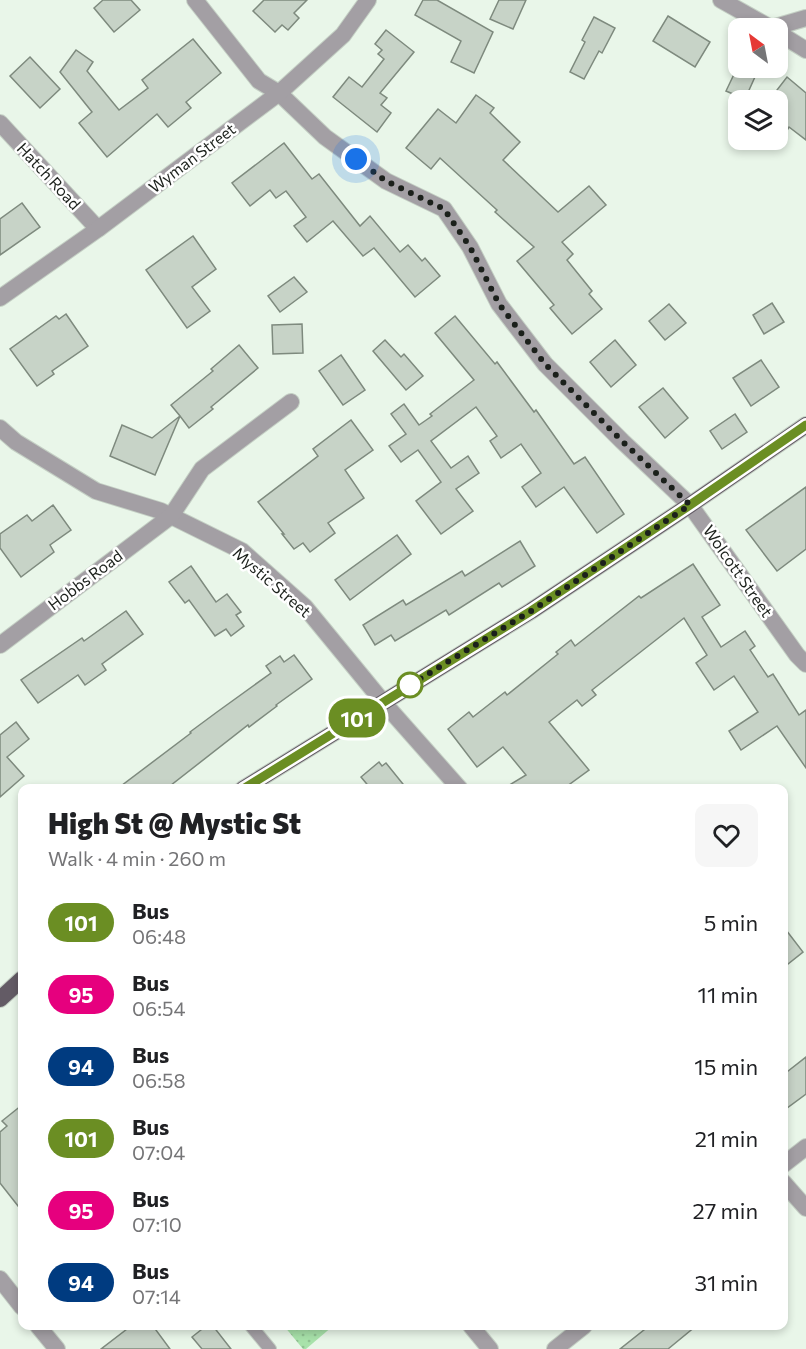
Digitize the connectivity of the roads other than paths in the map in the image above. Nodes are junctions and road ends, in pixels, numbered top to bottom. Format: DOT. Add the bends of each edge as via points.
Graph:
graph roads {
  1 [pos="195,0"];
  2 [pos="368,0"];
  3 [pos="721,0"];
  4 [pos="754,18"];
  5 [pos="806,18"];
  6 [pos="788,23"];
  7 [pos="788,39"];
  8 [pos="806,50"];
  9 [pos="279,93"];
  10 [pos="0,123"];
  11 [pos="98,229"];
  12 [pos="0,298"];
  13 [pos="291,402"];
  14 [pos="806,425"];
  15 [pos="0,428"];
  16 [pos="690,505"];
  17 [pos="171,516"];
  18 [pos="0,645"];
  19 [pos="806,664"];
  20 [pos="383,702"];
  21 [pos="251,784"];
  22 [pos="456,784"];
  23 [pos="18,983"];
  24 [pos="0,999"];
  25 [pos="806,1147"];
  26 [pos="788,1161"];
  27 [pos="788,1188"];
  28 [pos="806,1208"];
  29 [pos="3,1287"];
  30 [pos="18,1302"];
  31 [pos="47,1330"];
  32 [pos="254,1330"];
  33 [pos="474,1330"];
  34 [pos="579,1330"];
  35 [pos="57,1349"];
  36 [pos="270,1349"];
  37 [pos="490,1349"];
  38 [pos="555,1349"];
  1 -- 9 [label="street, Wolcott Street" via="260,81"];
  2 -- 9 [label="street, Wyman Street" via="343,35"];
  3 -- 4 [label="street"];
  5 -- 6 [label="street"];
  7 -- 8 [label="street"];
  9 -- 11 [label="street, Wyman Street"];
  9 -- 16 [label="street, Wolcott Street" via="326,136 386,181 444,209 470,247 499,304 545,364"];
  10 -- 11 [label="street, Hatch Road"];
  11 -- 12 [label="street, Wyman Street"];
  13 -- 17 [label="street, Hobbs Road" via="202,469"];
  14 -- 16 [label="main road"];
  15 -- 17 [label="street, Mystic Street" via="96,491"];
  16 -- 19 [label="street, Wolcott Street"];
  16 -- 20 [label="main road" via="531,611"];
  17 -- 18 [label="street, Hobbs Road"];
  17 -- 20 [label="street, Mystic Street" via="242,551 305,607"];
  20 -- 21 [label="main road"];
  20 -- 22 [label="street, Mystic Street"];
  23 -- 24 [label="main road"];
  25 -- 26 [label="street"];
  27 -- 28 [label="street"];
  29 -- 30 [label="street"];
  31 -- 35 [label="street"];
  32 -- 36 [label="lane"];
  33 -- 37 [label="street"];
  34 -- 38 [label="street"];
}
